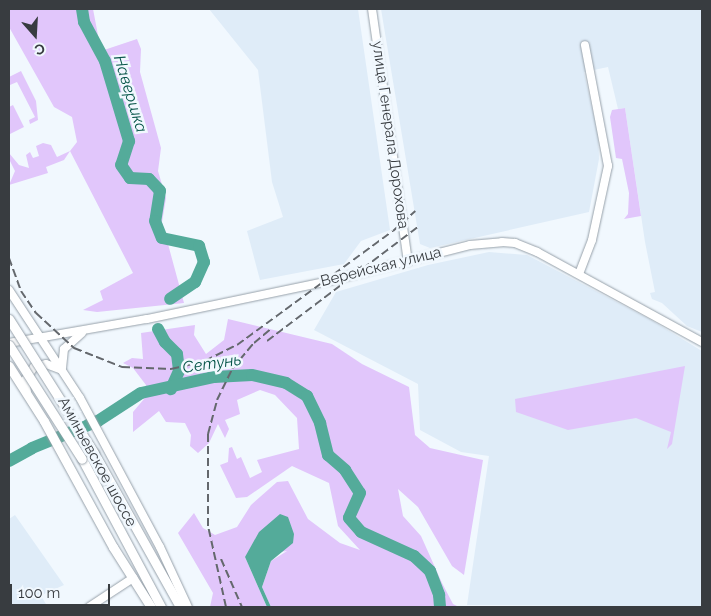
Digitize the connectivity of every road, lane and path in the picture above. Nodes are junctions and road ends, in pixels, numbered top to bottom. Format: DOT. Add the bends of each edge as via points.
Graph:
graph roads {
  1 [pos="372,9"];
  2 [pos="585,45"];
  3 [pos="408,261"];
  4 [pos="579,274"];
  5 [pos="9,290"];
  6 [pos="9,319"];
  7 [pos="27,320"];
  8 [pos="86,331"];
  9 [pos="40,339"];
  10 [pos="702,342"];
  11 [pos="11,343"];
  12 [pos="9,366"];
  13 [pos="63,372"];
  14 [pos="28,396"];
  15 [pos="133,578"];
  16 [pos="89,607"];
  17 [pos="151,607"];
  18 [pos="161,607"];
  19 [pos="180,607"];
  20 [pos="188,607"];
  1 -- 3 [label="street, улица Генерала Дорохова"];
  2 -- 4 [label="street" via="608,166 592,240"];
  3 -- 4 [label="street, Верейская улица" via="470,245 515,243"];
  3 -- 8 [label="street, Верейская улица"];
  4 -- 10 [label="street, Верейская улица"];
  5 -- 7 [label="street"];
  6 -- 19 [label="main road, Аминьевское шоссе, bridge" via="70,411"];
  7 -- 9 [label="street"];
  7 -- 11 [label="street" via="27,334"];
  8 -- 9 [label="street, Верейская улица"];
  8 -- 13 [label="street" via="64,350"];
  9 -- 11 [label="street, Верейская улица"];
  9 -- 13 [label="street"];
  11 -- 18 [label="main road, Аминьевское шоссе, bridge" via="82,459"];
  12 -- 14 [label="main road"];
  13 -- 14 [label="street" via="50,364 34,367 25,380"];
  13 -- 20 [label="street" via="107,446"];
  14 -- 15 [label="main road"];
  15 -- 16 [label="street"];
  15 -- 17 [label="main road"];
}
